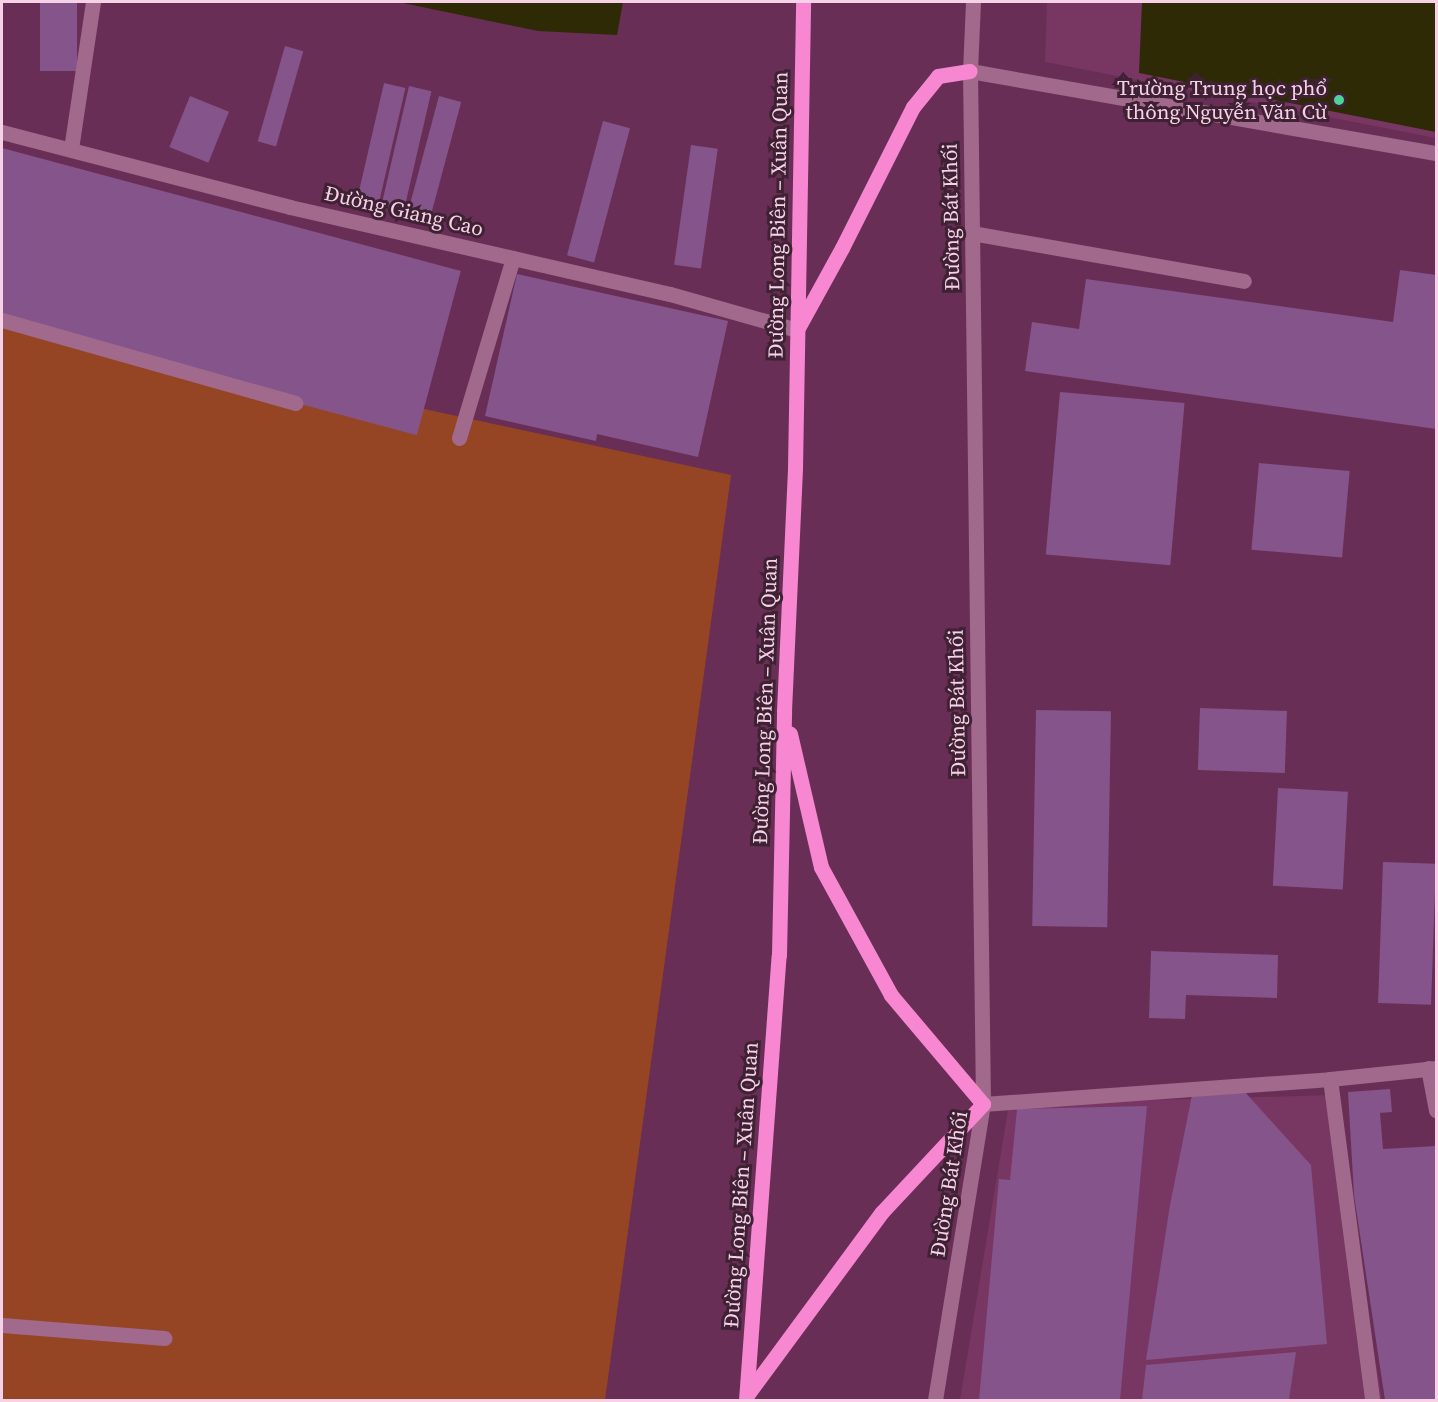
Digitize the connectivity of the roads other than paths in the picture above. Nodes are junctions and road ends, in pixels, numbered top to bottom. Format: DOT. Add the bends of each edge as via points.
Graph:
graph roads {
  1 [pos="93,2"];
  2 [pos="803,2"];
  3 [pos="973,2"];
  4 [pos="970,71"];
  5 [pos="2,132"];
  6 [pos="71,149"];
  7 [pos="1437,153"];
  8 [pos="972,233"];
  9 [pos="513,258"];
  10 [pos="1244,281"];
  11 [pos="2,320"];
  12 [pos="797,330"];
  13 [pos="296,403"];
  14 [pos="459,438"];
  15 [pos="784,711"];
  16 [pos="1432,1068"];
  17 [pos="1330,1078"];
  18 [pos="983,1104"];
  19 [pos="1437,1110"];
  20 [pos="2,1325"];
  21 [pos="164,1338"];
  22 [pos="746,1398"];
  23 [pos="935,1401"];
  24 [pos="1372,1401"];
  1 -- 6 [label="street"];
  2 -- 12 [label="main road, Đường Long Biên – Xuân Quan"];
  3 -- 4 [label="street, Đường Bát Khối"];
  4 -- 7 [label="street"];
  4 -- 8 [label="street, Đường Bát Khối"];
  4 -- 12 [label="main road" via="938,75 913,107"];
  5 -- 6 [label="street, Đường Giang Cao"];
  6 -- 9 [label="street, Đường Giang Cao" via="290,207"];
  8 -- 10 [label="street"];
  8 -- 18 [label="street, Đường Bát Khối"];
  9 -- 12 [label="street, Đường Giang Cao" via="670,294"];
  9 -- 14 [label="street"];
  11 -- 13 [label="street"];
  12 -- 15 [label="main road, Đường Long Biên – Xuân Quan"];
  15 -- 18 [label="main road" via="821,867 891,995"];
  15 -- 22 [label="main road, Đường Long Biên – Xuân Quan" via="779,955"];
  16 -- 17 [label="street"];
  16 -- 19 [label="street"];
  17 -- 18 [label="street"];
  17 -- 24 [label="street"];
  18 -- 22 [label="main road" via="882,1212"];
  18 -- 23 [label="street, Đường Bát Khối"];
  20 -- 21 [label="street"];
}
